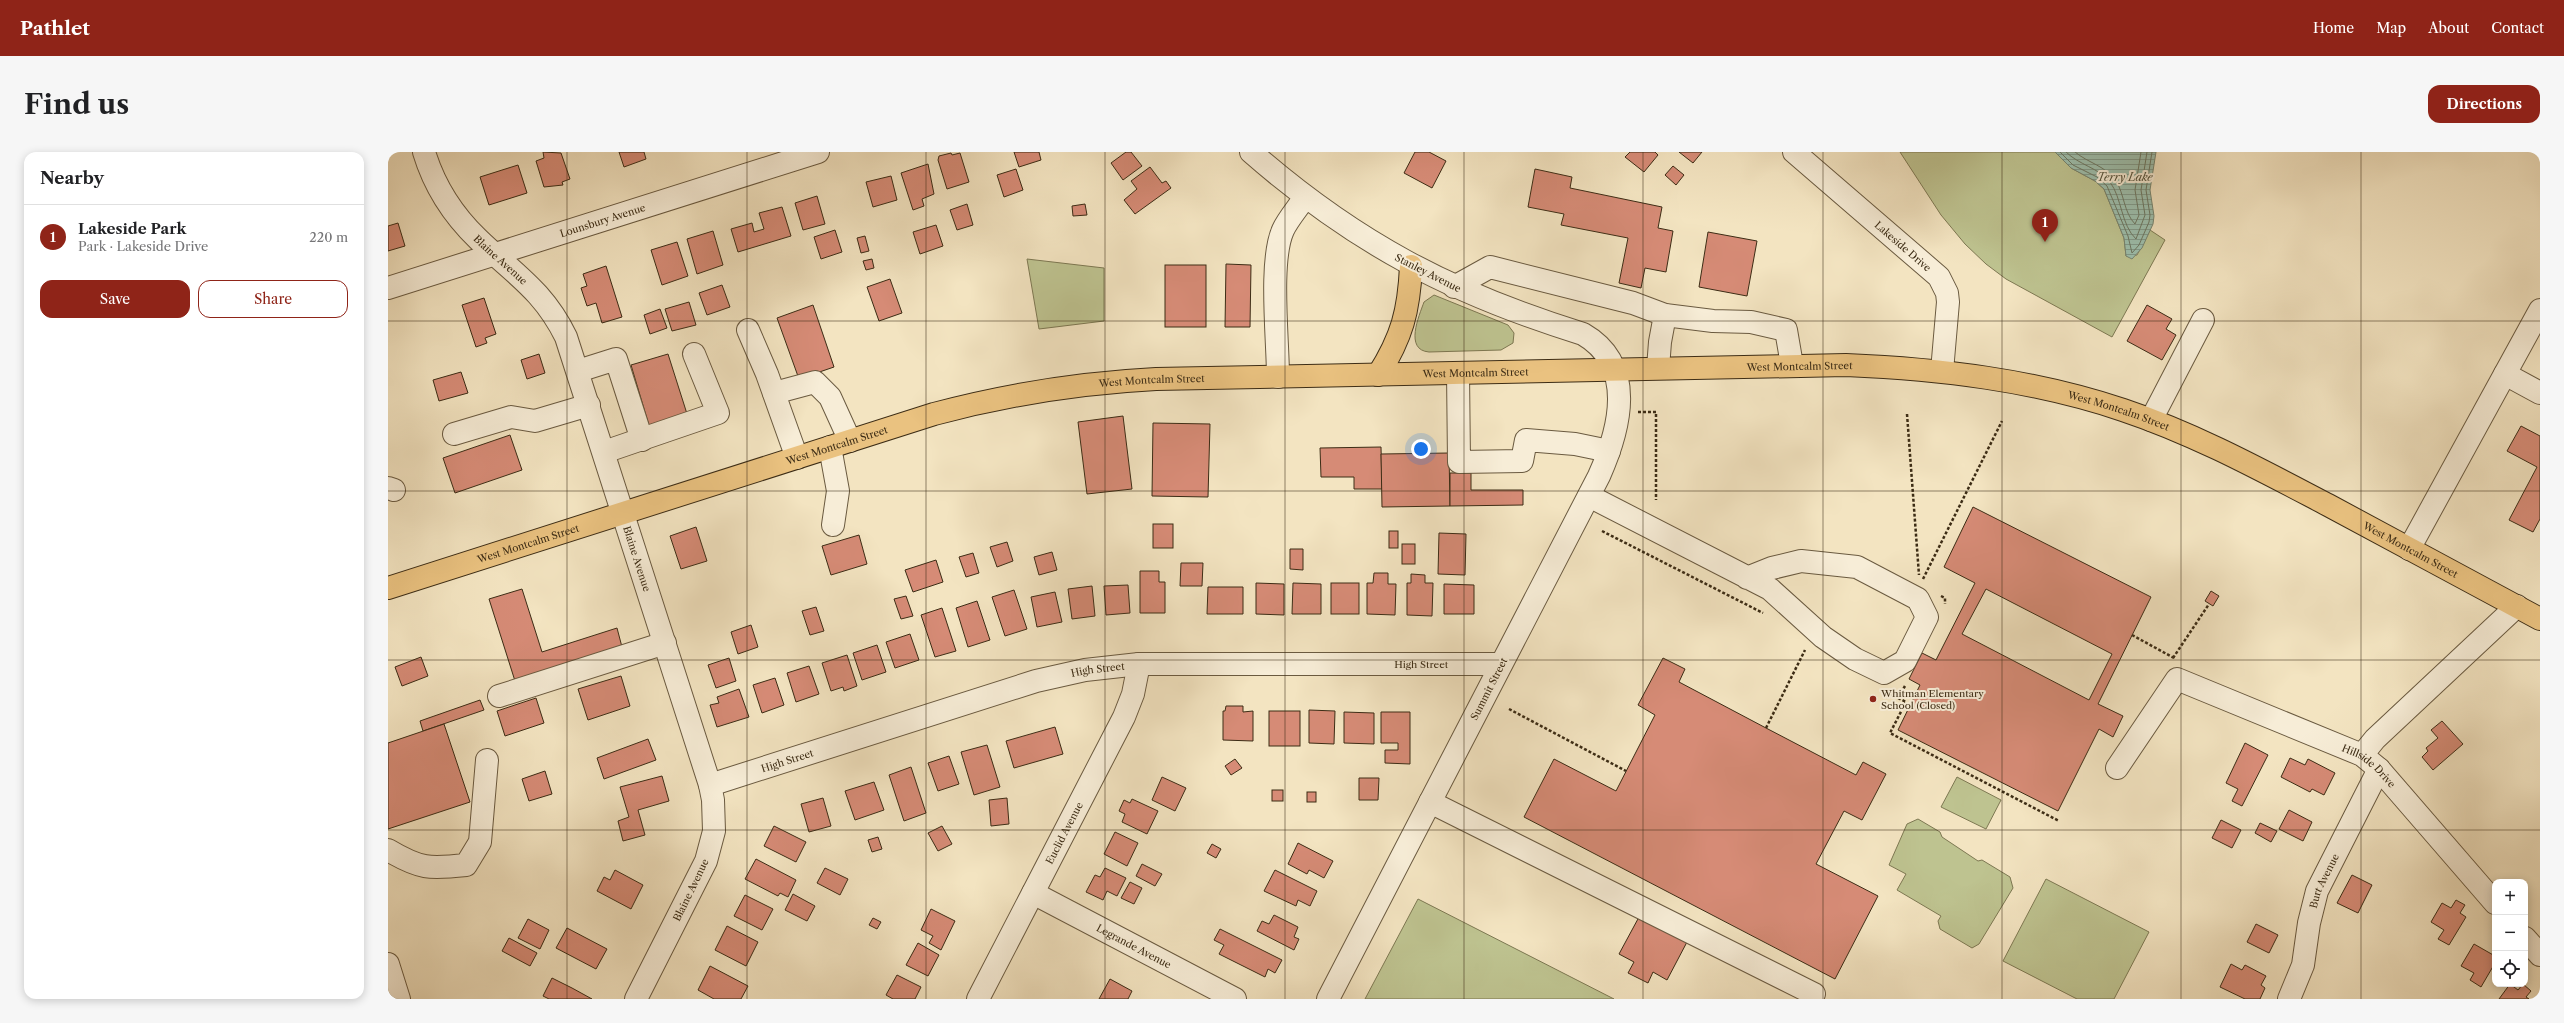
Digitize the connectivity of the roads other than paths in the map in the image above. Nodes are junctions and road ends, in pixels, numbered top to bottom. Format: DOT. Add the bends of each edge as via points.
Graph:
graph roads {
  1 [pos="424,152"];
  2 [pos="818,152"];
  3 [pos="1250,152"];
  4 [pos="1794,152"];
  5 [pos="1305,197"];
  6 [pos="495,254"];
  7 [pos="1411,266"];
  8 [pos="1454,287"];
  9 [pos="388,288"];
  10 [pos="2540,310"];
  11 [pos="1665,315"];
  12 [pos="2203,320"];
  13 [pos="748,330"];
  14 [pos="694,354"];
  15 [pos="1792,365"];
  16 [pos="1658,368"];
  17 [pos="1615,370"];
  18 [pos="578,371"];
  19 [pos="1942,371"];
  20 [pos="1458,373"];
  21 [pos="2505,374"];
  22 [pos="1378,375"];
  23 [pos="1278,377"];
  24 [pos="774,393"];
  25 [pos="2540,393"];
  26 [pos="589,405"];
  27 [pos="2151,420"];
  28 [pos="454,434"];
  29 [pos="642,440"];
  30 [pos="840,444"];
  31 [pos="1609,451"];
  32 [pos="604,452"];
  33 [pos="797,458"];
  34 [pos="1589,496"];
  35 [pos="623,513"];
  36 [pos="833,525"];
  37 [pos="2409,549"];
  38 [pos="1748,578"];
  39 [pos="388,588"];
  40 [pos="2517,606"];
  41 [pos="2540,619"];
  42 [pos="665,643"];
  43 [pos="1139,664"];
  44 [pos="1501,664"];
  45 [pos="499,696"];
  46 [pos="2362,755"];
  47 [pos="487,760"];
  48 [pos="2117,768"];
  49 [pos="2379,769"];
  50 [pos="710,785"];
  51 [pos="1430,802"];
  52 [pos="388,850"];
  53 [pos="1033,893"];
  54 [pos="2492,900"];
  55 [pos="2528,941"];
  56 [pos="2540,955"];
  57 [pos="388,964"];
  58 [pos="1814,994"];
  59 [pos="399,999"];
  60 [pos="636,999"];
  61 [pos="978,999"];
  62 [pos="1235,999"];
  63 [pos="1328,999"];
  64 [pos="2289,999"];
  1 -- 6 [label="street, Blaine Avenue" via="447,202 466,226"];
  2 -- 6 [label="street, Lounsbury Avenue"];
  3 -- 5 [label="street, Stanley Avenue"];
  4 -- 19 [label="street, Lakeside Drive" via="1939,277 1947,293 1948,302"];
  5 -- 7 [label="street, Stanley Avenue"];
  5 -- 23 [label="street" via="1283,229 1278,244"];
  6 -- 9 [label="street, Lounsbury Avenue"];
  6 -- 18 [label="street, Blaine Avenue" via="531,285 552,310 566,337"];
  7 -- 8 [label="street, Stanley Avenue"];
  7 -- 22 [label="main road" via="1406,320 1392,353"];
  8 -- 11 [label="street" via="1490,267 1633,303"];
  8 -- 17 [label="street, Stanley Avenue" via="1513,311 1583,334 1603,349"];
  10 -- 21 [label="street"];
  11 -- 15 [label="street" via="1713,321 1751,322 1786,330"];
  11 -- 16 [label="street"];
  12 -- 27 [label="street"];
  13 -- 24 [label="street"];
  14 -- 29 [label="street" via="718,413"];
  15 -- 16 [label="main road, West Montcalm Street"];
  15 -- 19 [label="main road, West Montcalm Street"];
  16 -- 17 [label="main road, West Montcalm Street"];
  17 -- 20 [label="main road, West Montcalm Street"];
  17 -- 31 [label="street, Summit Street" via="1619,397 1618,411"];
  18 -- 26 [label="street, Blaine Avenue"];
  18 -- 29 [label="street" via="616,359"];
  19 -- 27 [label="main road, West Montcalm Street" via="2052,390"];
  20 -- 22 [label="main road, West Montcalm Street"];
  20 -- 31 [label="street" via="1459,462 1522,461 1526,440 1575,444"];
  21 -- 25 [label="street"];
  21 -- 37 [label="street"];
  22 -- 23 [label="main road, West Montcalm Street"];
  23 -- 30 [label="main road, West Montcalm Street" via="1156,379 1066,386 988,400"];
  24 -- 30 [label="street" via="815,382 830,397"];
  24 -- 33 [label="street"];
  26 -- 28 [label="street" via="535,421 511,417"];
  26 -- 32 [label="street, Blaine Avenue"];
  27 -- 37 [label="main road, West Montcalm Street" via="2242,460"];
  29 -- 32 [label="street"];
  30 -- 33 [label="main road, West Montcalm Street"];
  30 -- 36 [label="street" via="838,491"];
  31 -- 34 [label="street, Summit Street"];
  32 -- 35 [label="street, Blaine Avenue"];
  33 -- 35 [label="main road, West Montcalm Street"];
  34 -- 38 [label="street"];
  34 -- 44 [label="street, Summit Street"];
  35 -- 39 [label="main road, West Montcalm Street"];
  35 -- 42 [label="street, Blaine Avenue"];
  37 -- 40 [label="main road, West Montcalm Street"];
  38 -- 38 [label="street" via="1770,589 1823,637 1855,659 1884,673 1905,660 1927,618 1918,599 1857,567 1801,561 1772,568"];
  40 -- 41 [label="main road, West Montcalm Street"];
  40 -- 46 [label="street" via="2375,739"];
  42 -- 45 [label="street"];
  42 -- 50 [label="street, Blaine Avenue"];
  43 -- 44 [label="street, High Street"];
  43 -- 50 [label="street, High Street" via="1085,670 1048,678"];
  43 -- 53 [label="street, Euclid Avenue" via="1133,694 1124,717"];
  44 -- 51 [label="street, Summit Street"];
  46 -- 48 [label="street, Hillside Drive" via="2176,678"];
  46 -- 49 [label="street, Hillside Drive"];
  47 -- 52 [label="street" via="480,842 466,865 437,869 412,864"];
  49 -- 54 [label="street, Hillside Drive"];
  49 -- 64 [label="street, Burt Avenue" via="2317,892 2309,923 2303,965"];
  50 -- 60 [label="street, Blaine Avenue" via="714,831 706,861"];
  51 -- 58 [label="street"];
  51 -- 63 [label="street, Summit Street"];
  53 -- 61 [label="street, Euclid Avenue"];
  53 -- 62 [label="street, Legrande Avenue"];
  55 -- 56 [label="street"];
  57 -- 59 [label="street"];
}
